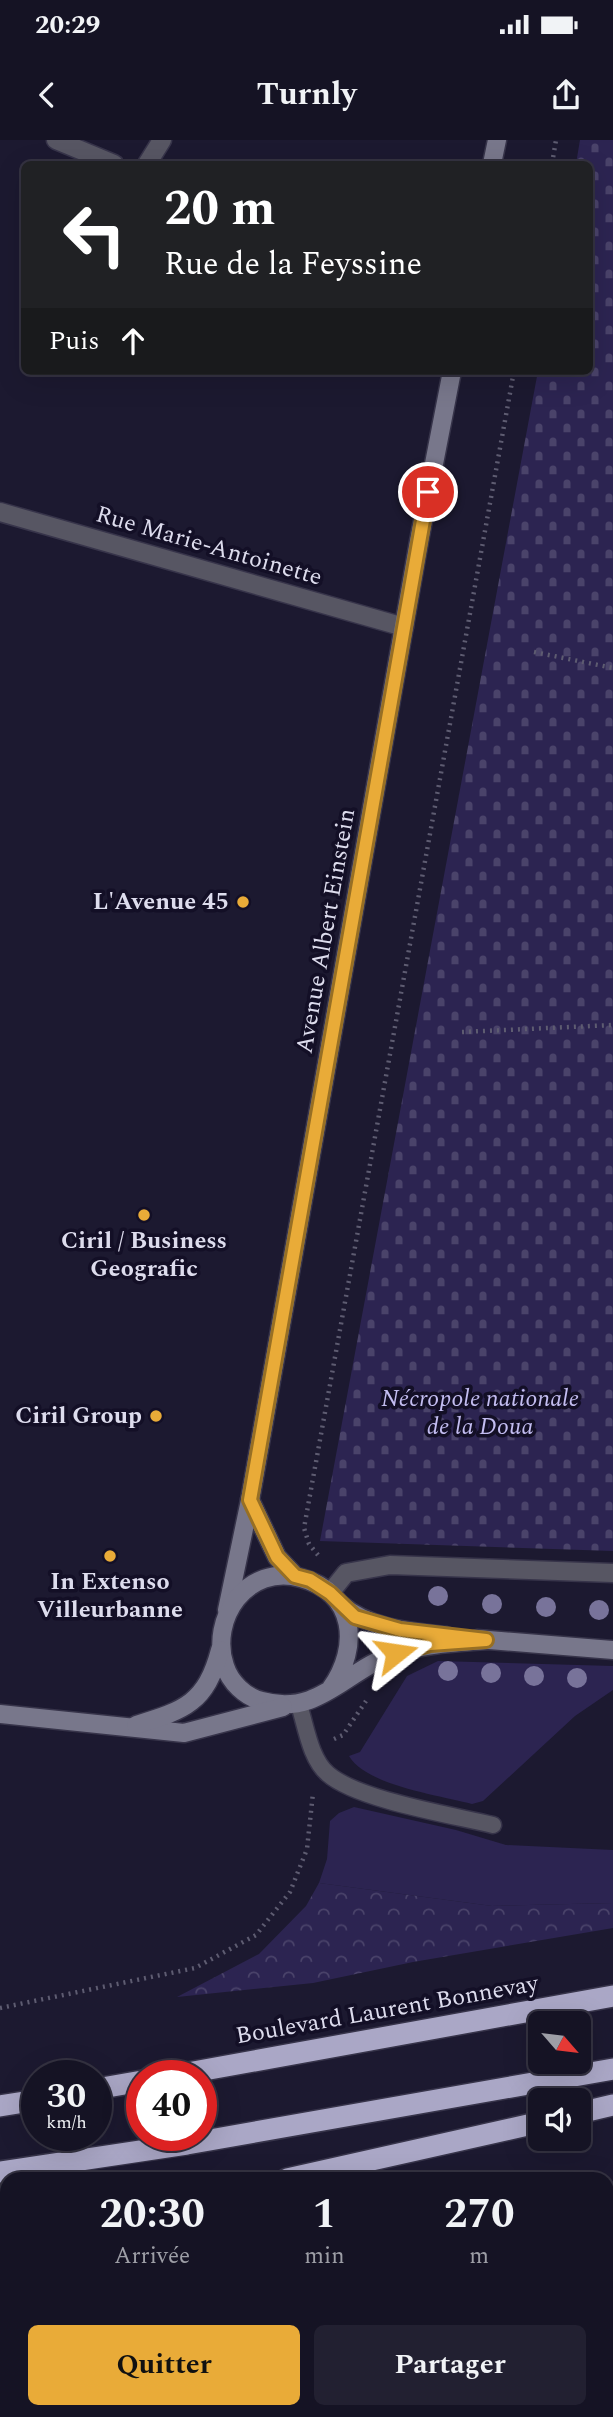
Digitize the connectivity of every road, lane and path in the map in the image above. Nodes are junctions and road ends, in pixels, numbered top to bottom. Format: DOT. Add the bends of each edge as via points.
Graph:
graph roads {
  1 [pos="56,140"];
  2 [pos="162,140"];
  3 [pos="497,140"];
  4 [pos="556,140"];
  5 [pos="107,161"];
  6 [pos="150,161"];
  7 [pos="493,161"];
  8 [pos="552,161"];
  9 [pos="451,375"];
  10 [pos="513,375"];
  11 [pos="0,512"];
  12 [pos="404,627"];
  13 [pos="534,652"];
  14 [pos="613,668"];
  15 [pos="613,1025"];
  16 [pos="462,1032"];
  17 [pos="250,1500"];
  18 [pos="346,1573"];
  19 [pos="613,1573"];
  20 [pos="295,1576"];
  21 [pos="334,1598"];
  22 [pos="227,1610"];
  23 [pos="486,1640"];
  24 [pos="220,1650"];
  25 [pos="613,1650"];
  26 [pos="384,1658"];
  27 [pos="331,1688"];
  28 [pos="291,1706"];
  29 [pos="0,1714"];
  30 [pos="126,1728"];
  31 [pos="313,1747"];
  32 [pos="494,1825"];
  33 [pos="613,1996"];
  34 [pos="0,2008"];
  35 [pos="217,2068"];
  36 [pos="613,2069"];
  37 [pos="21,2102"];
  38 [pos="613,2105"];
  39 [pos="0,2106"];
  40 [pos="591,2110"];
  41 [pos="528,2125"];
  42 [pos="0,2172"];
  43 [pos="318,2172"];
  1 -- 5 [label="street"];
  2 -- 6 [label="street"];
  3 -- 7 [label="street"];
  4 -- 8 [label="path"];
  9 -- 12 [label="street, Avenue Albert Einstein"];
  10 -- 18 [label="path" via="304,1528 319,1556"];
  11 -- 12 [label="street, Rue Marie-Antoinette"];
  12 -- 17 [label="street, Avenue Albert Einstein"];
  13 -- 14 [label="path"];
  15 -- 16 [label="path"];
  17 -- 20 [label="street" via="277,1557"];
  17 -- 22 [label="street, Avenue Albert Einstein"];
  18 -- 19 [label="street" via="390,1565"];
  18 -- 21 [label="street"];
  20 -- 21 [label="street" via="310,1580"];
  20 -- 22 [label="street" via="256,1582"];
  21 -- 23 [label="street" via="355,1617 371,1623"];
  21 -- 27 [label="street" via="349,1624 351,1647 344,1670"];
  22 -- 24 [label="street"];
  23 -- 25 [label="street"];
  23 -- 26 [label="street" via="430,1644"];
  24 -- 28 [label="street" via="235,1684 253,1699"];
  24 -- 30 [label="street" via="212,1681 191,1702 168,1715"];
  26 -- 27 [label="street"];
  26 -- 31 [label="path" via="363,1708 343,1735"];
  27 -- 28 [label="street"];
  28 -- 30 [label="street" via="184,1733"];
  28 -- 31 [label="lane"];
  29 -- 30 [label="street"];
  31 -- 32 [label="lane" via="327,1773 339,1781 374,1795"];
  31 -- 34 [label="path" via="307,1849 290,1892 256,1935 195,1968"];
  33 -- 35 [label="highway, Boulevard Laurent Bonnevay"];
  36 -- 42 [label="highway"];
  37 -- 39 [label="highway"];
  38 -- 40 [label="highway"];
  41 -- 43 [label="highway"];
}
